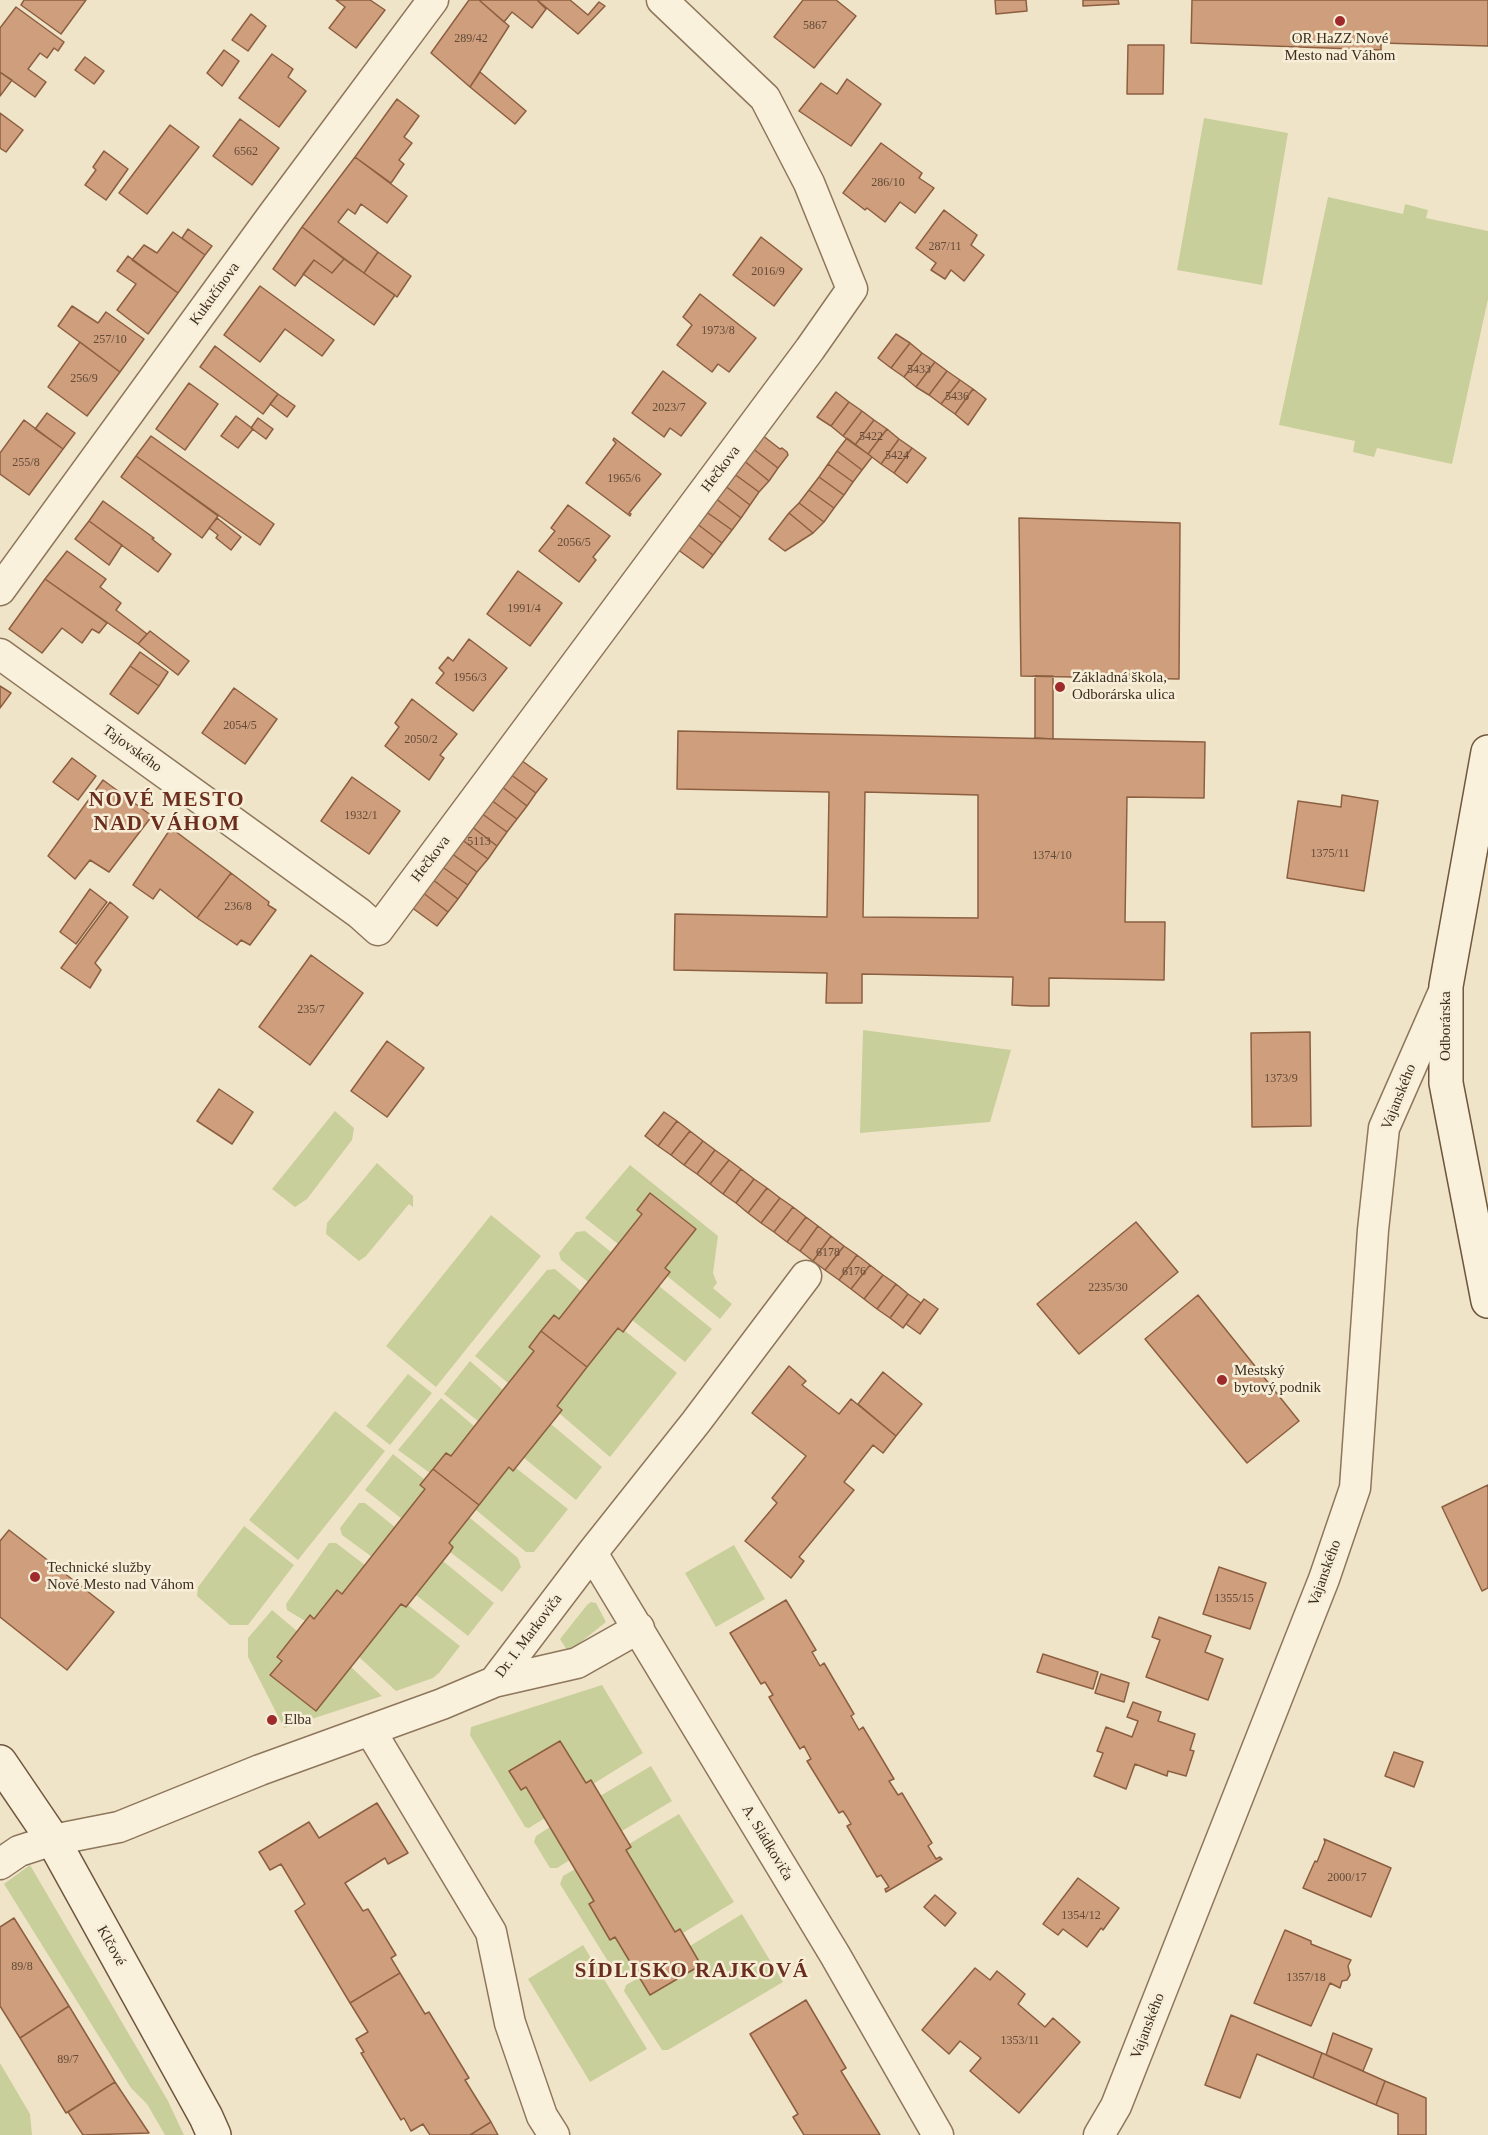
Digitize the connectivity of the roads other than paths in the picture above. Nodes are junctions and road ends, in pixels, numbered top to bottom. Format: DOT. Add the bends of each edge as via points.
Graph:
graph roads {
  1 [pos="433,0"];
  2 [pos="662,0"];
  3 [pos="0,590"];
  4 [pos="0,654"];
  5 [pos="1488,752"];
  6 [pos="378,930"];
  7 [pos="1446,986"];
  8 [pos="806,1276"];
  9 [pos="1488,1301"];
  10 [pos="592,1553"];
  11 [pos="639,1628"];
  12 [pos="494,1682"];
  13 [pos="370,1730"];
  14 [pos="0,1762"];
  15 [pos="53,1840"];
  16 [pos="0,1864"];
  17 [pos="214,2135"];
  18 [pos="554,2135"];
  19 [pos="939,2135"];
  20 [pos="1099,2135"];
  1 -- 3 [label="street, Kukučínova"];
  2 -- 6 [label="street, Hečkova" via="765,98 809,183 852,289"];
  4 -- 6 [label="street, Tajovského"];
  5 -- 7 [label="main road, Odborárska"];
  7 -- 9 [label="main road, Odborárska" via="1446,1083"];
  7 -- 20 [label="street, Vajanského" via="1384,1128 1355,1488 1324,1579 1121,2095"];
  8 -- 10 [label="street, Dr. I. Markoviča"];
  10 -- 11 [label="street, A. Sládkoviča"];
  10 -- 12 [label="street, Dr. I. Markoviča"];
  11 -- 12 [label="street" via="577,1664"];
  11 -- 19 [label="street, A. Sládkoviča"];
  12 -- 13 [label="street, Dr. I. Markoviča"];
  13 -- 15 [label="street, Dr. I. Markoviča" via="119,1827"];
  13 -- 18 [label="street" via="491,1932 510,2023 542,2116"];
  14 -- 15 [label="main road, Klčové"];
  15 -- 16 [label="street, Dr. I. Markoviča" via="19,1851"];
  15 -- 17 [label="main road, Klčové"];
}
